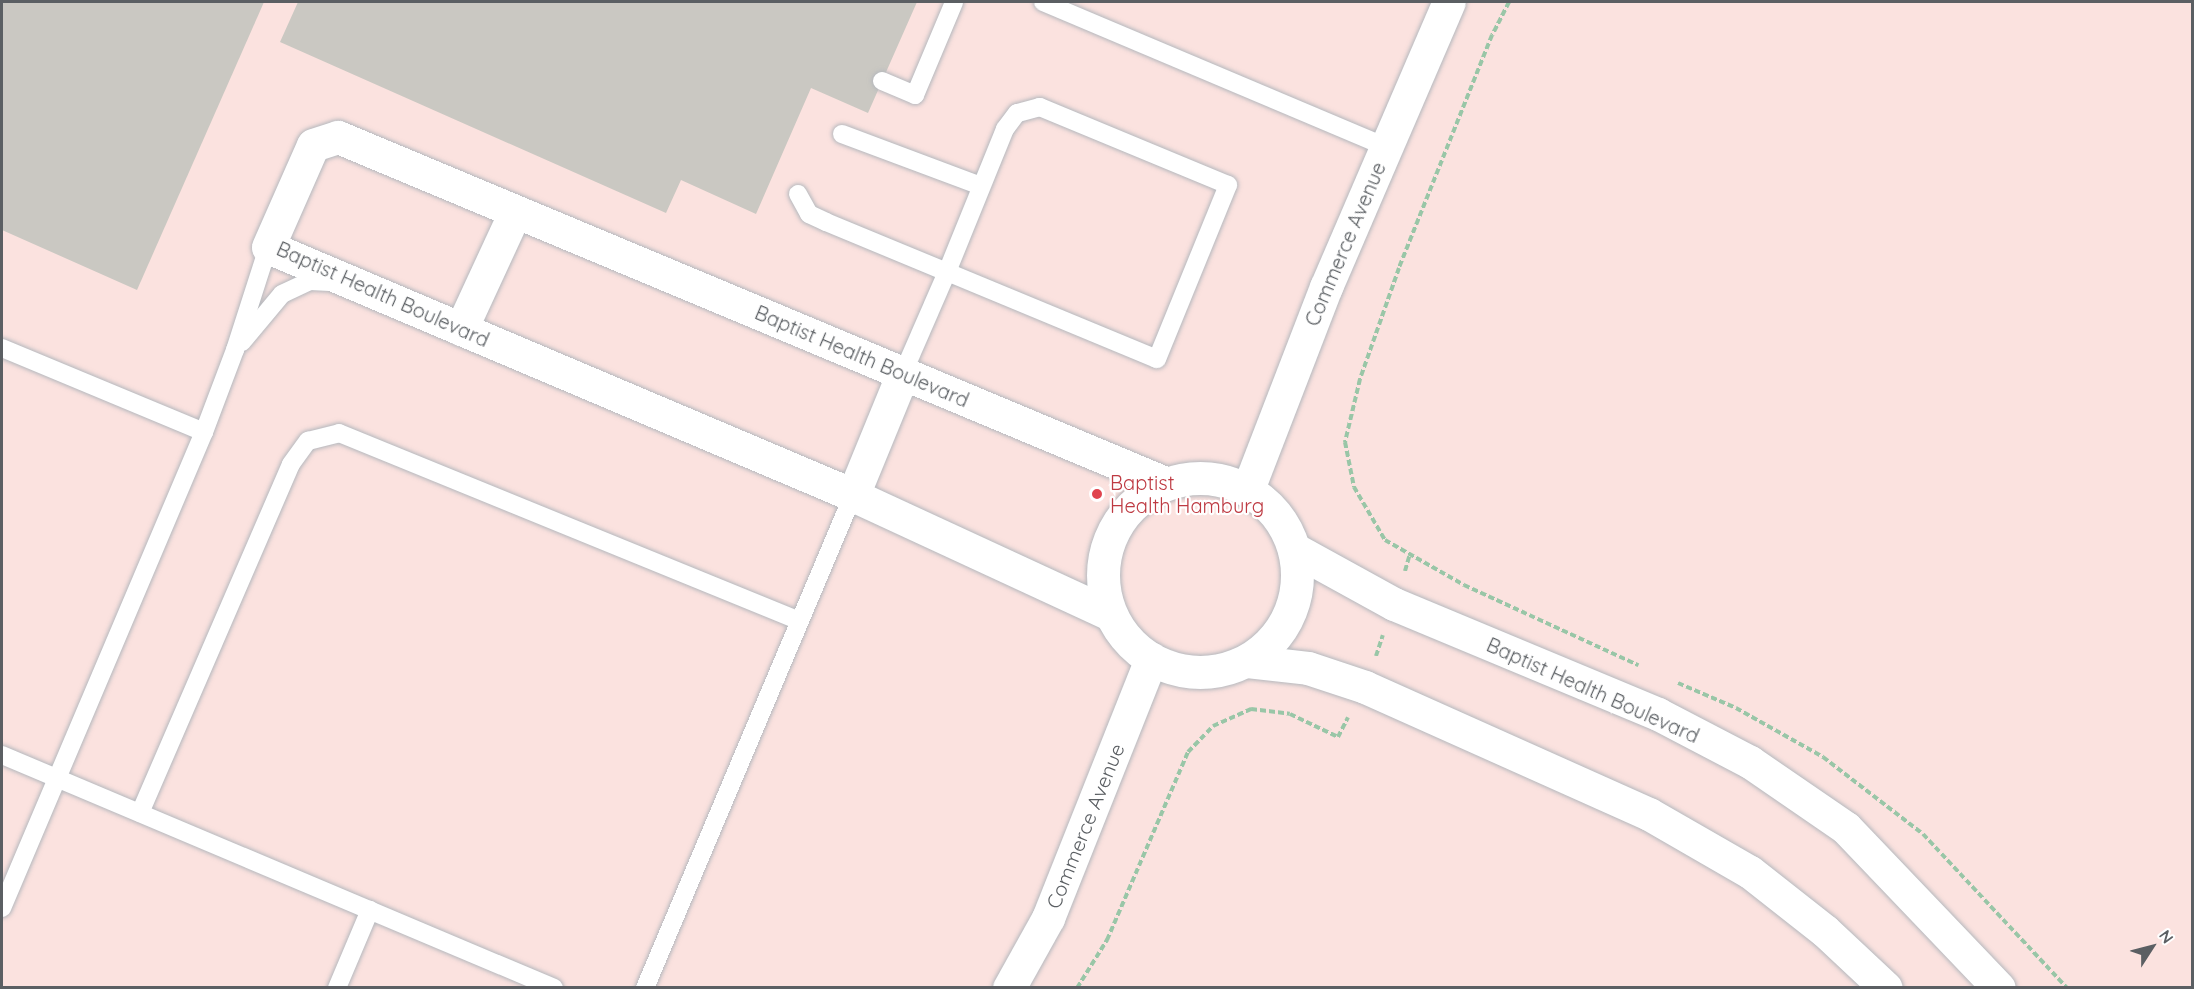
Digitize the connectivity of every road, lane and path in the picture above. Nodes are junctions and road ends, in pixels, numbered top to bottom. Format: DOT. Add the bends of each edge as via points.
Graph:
graph roads {
  1 [pos="954,2"];
  2 [pos="1043,2"];
  3 [pos="1449,2"];
  4 [pos="1509,2"];
  5 [pos="882,81"];
  6 [pos="842,134"];
  7 [pos="1386,147"];
  8 [pos="981,186"];
  9 [pos="798,194"];
  10 [pos="515,212"];
  11 [pos="268,247"];
  12 [pos="947,272"];
  13 [pos="352,284"];
  14 [pos="461,329"];
  15 [pos="2,348"];
  16 [pos="236,350"];
  17 [pos="903,373"];
  18 [pos="204,432"];
  19 [pos="1165,483"];
  20 [pos="1248,489"];
  21 [pos="853,495"];
  22 [pos="1294,549"];
  23 [pos="1410,554"];
  24 [pos="1394,604"];
  25 [pos="1110,614"];
  26 [pos="799,621"];
  27 [pos="1151,659"];
  28 [pos="1247,661"];
  29 [pos="1639,666"];
  30 [pos="1671,680"];
  31 [pos="1365,687"];
  32 [pos="2,754"];
  33 [pos="56,778"];
  34 [pos="140,813"];
  35 [pos="2,908"];
  36 [pos="370,910"];
  37 [pos="337,987"];
  38 [pos="554,987"];
  39 [pos="645,987"];
  40 [pos="1009,987"];
  41 [pos="1077,987"];
  42 [pos="1886,987"];
  43 [pos="1999,987"];
  44 [pos="2067,987"];
  1 -- 5 [label="lane" via="915,95"];
  2 -- 7 [label="lane"];
  3 -- 7 [label="street, Commerce Avenue"];
  4 -- 23 [label="path" via="1492,35 1399,268 1360,379 1345,442 1354,487 1385,540"];
  6 -- 8 [label="lane"];
  7 -- 20 [label="street, Commerce Avenue" via="1326,287"];
  8 -- 12 [label="lane"];
  8 -- 12 [label="lane" via="1005,129 1017,113 1040,107 1228,185 1157,359"];
  9 -- 12 [label="lane" via="809,214"];
  10 -- 11 [label="street, Baptist Health Boulevard" via="338,137 313,145"];
  10 -- 14 [label="street"];
  10 -- 17 [label="street, Baptist Health Boulevard"];
  11 -- 13 [label="street, Baptist Health Boulevard"];
  11 -- 16 [label="lane"];
  12 -- 17 [label="lane"];
  13 -- 14 [label="street, Baptist Health Boulevard"];
  13 -- 16 [label="lane" via="310,281 282,294"];
  14 -- 21 [label="street, Baptist Health Boulevard"];
  15 -- 18 [label="lane"];
  16 -- 18 [label="lane"];
  17 -- 19 [label="street, Baptist Health Boulevard"];
  17 -- 21 [label="street"];
  18 -- 33 [label="lane"];
  19 -- 20 [label="street" via="1193,477 1221,479"];
  19 -- 25 [label="street" via="1137,499 1117,523 1105,552 1103,583"];
  20 -- 22 [label="street" via="1269,504"];
  21 -- 25 [label="street, Baptist Health Boulevard"];
  21 -- 26 [label="lane"];
  22 -- 24 [label="street, Baptist Health Boulevard"];
  22 -- 28 [label="street" via="1298,574 1295,601 1285,625 1268,646"];
  23 -- 24 [label="path"];
  23 -- 29 [label="path" via="1464,585"];
  24 -- 31 [label="path"];
  24 -- 43 [label="street, Baptist Health Boulevard" via="1658,714 1750,762 1846,828"];
  25 -- 27 [label="street" via="1123,635"];
  26 -- 34 [label="lane" via="339,433 308,441 291,465"];
  26 -- 39 [label="lane"];
  27 -- 28 [label="street" via="1189,672 1218,671"];
  27 -- 40 [label="street, Commerce Avenue" via="1048,918"];
  28 -- 31 [label="street" via="1308,668"];
  30 -- 44 [label="path" via="1736,708 1822,757 1923,834"];
  31 -- 41 [label="path" via="1338,737 1290,714 1251,709 1213,726 1188,752 1107,940"];
  31 -- 42 [label="street" via="1649,814 1750,873"];
  32 -- 33 [label="lane"];
  33 -- 34 [label="lane"];
  33 -- 35 [label="lane"];
  34 -- 36 [label="lane"];
  36 -- 37 [label="lane"];
  36 -- 38 [label="lane"];
}
